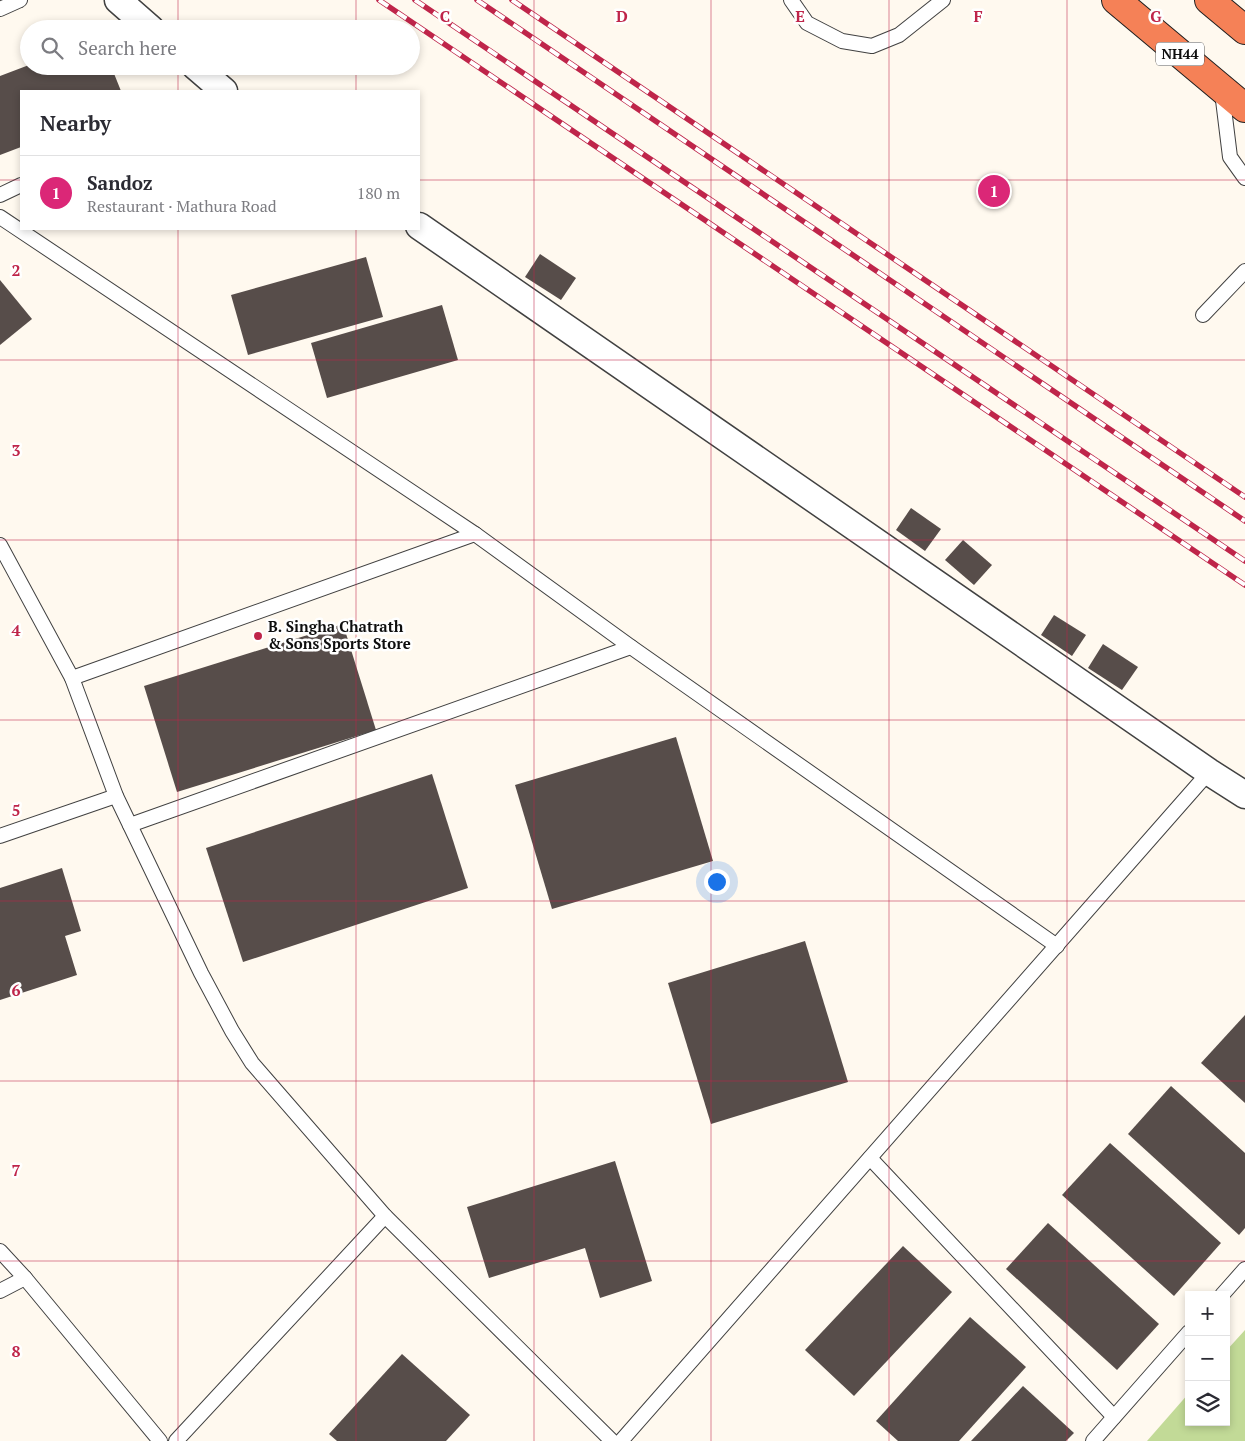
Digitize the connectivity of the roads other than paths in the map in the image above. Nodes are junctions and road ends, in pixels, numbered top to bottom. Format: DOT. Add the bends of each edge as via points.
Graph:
graph roads {
  1 [pos="20,0"];
  2 [pos="118,0"];
  3 [pos="791,0"];
  4 [pos="943,0"];
  5 [pos="1116,0"];
  6 [pos="1209,0"];
  7 [pos="0,9"];
  8 [pos="141,20"];
  9 [pos="1245,30"];
  10 [pos="205,75"];
  11 [pos="1221,88"];
  12 [pos="221,90"];
  13 [pos="1245,108"];
  14 [pos="1245,178"];
  15 [pos="20,185"];
  16 [pos="0,195"];
  17 [pos="0,217"];
  18 [pos="420,227"];
  19 [pos="1245,271"];
  20 [pos="1203,315"];
  21 [pos="475,534"];
  22 [pos="0,545"];
  23 [pos="631,647"];
  24 [pos="72,678"];
  25 [pos="1209,772"];
  26 [pos="1245,795"];
  27 [pos="116,796"];
  28 [pos="130,825"];
  29 [pos="0,836"];
  30 [pos="1057,946"];
  31 [pos="870,1158"];
  32 [pos="385,1216"];
  33 [pos="0,1251"];
  34 [pos="1245,1269"];
  35 [pos="24,1278"];
  36 [pos="0,1291"];
  37 [pos="1226,1291"];
  38 [pos="1185,1336"];
  39 [pos="1114,1417"];
  40 [pos="160,1441"];
  41 [pos="176,1441"];
  42 [pos="612,1441"];
  43 [pos="621,1441"];
  44 [pos="1093,1441"];
  1 -- 7 [label="lane"];
  2 -- 8 [label="street"];
  3 -- 4 [label="lane" via="808,23 842,41 872,46 899,35"];
  5 -- 11 [label="highway, NH44"];
  6 -- 9 [label="highway"];
  10 -- 12 [label="street"];
  11 -- 13 [label="highway, NH44"];
  11 -- 14 [label="lane" via="1230,157"];
  15 -- 16 [label="lane"];
  17 -- 21 [label="lane"];
  18 -- 25 [label="street"];
  19 -- 20 [label="lane"];
  21 -- 23 [label="lane"];
  21 -- 24 [label="lane"];
  22 -- 24 [label="lane"];
  23 -- 28 [label="lane"];
  23 -- 30 [label="lane"];
  24 -- 27 [label="lane"];
  25 -- 26 [label="street"];
  25 -- 30 [label="lane"];
  27 -- 28 [label="lane"];
  27 -- 29 [label="lane"];
  28 -- 32 [label="lane" via="201,973 252,1063"];
  30 -- 31 [label="lane"];
  31 -- 39 [label="lane"];
  31 -- 43 [label="lane"];
  32 -- 41 [label="lane"];
  32 -- 42 [label="lane"];
  33 -- 35 [label="lane"];
  34 -- 37 [label="lane"];
  35 -- 36 [label="lane"];
  35 -- 40 [label="lane"];
  38 -- 39 [label="lane"];
  39 -- 44 [label="lane"];
}
